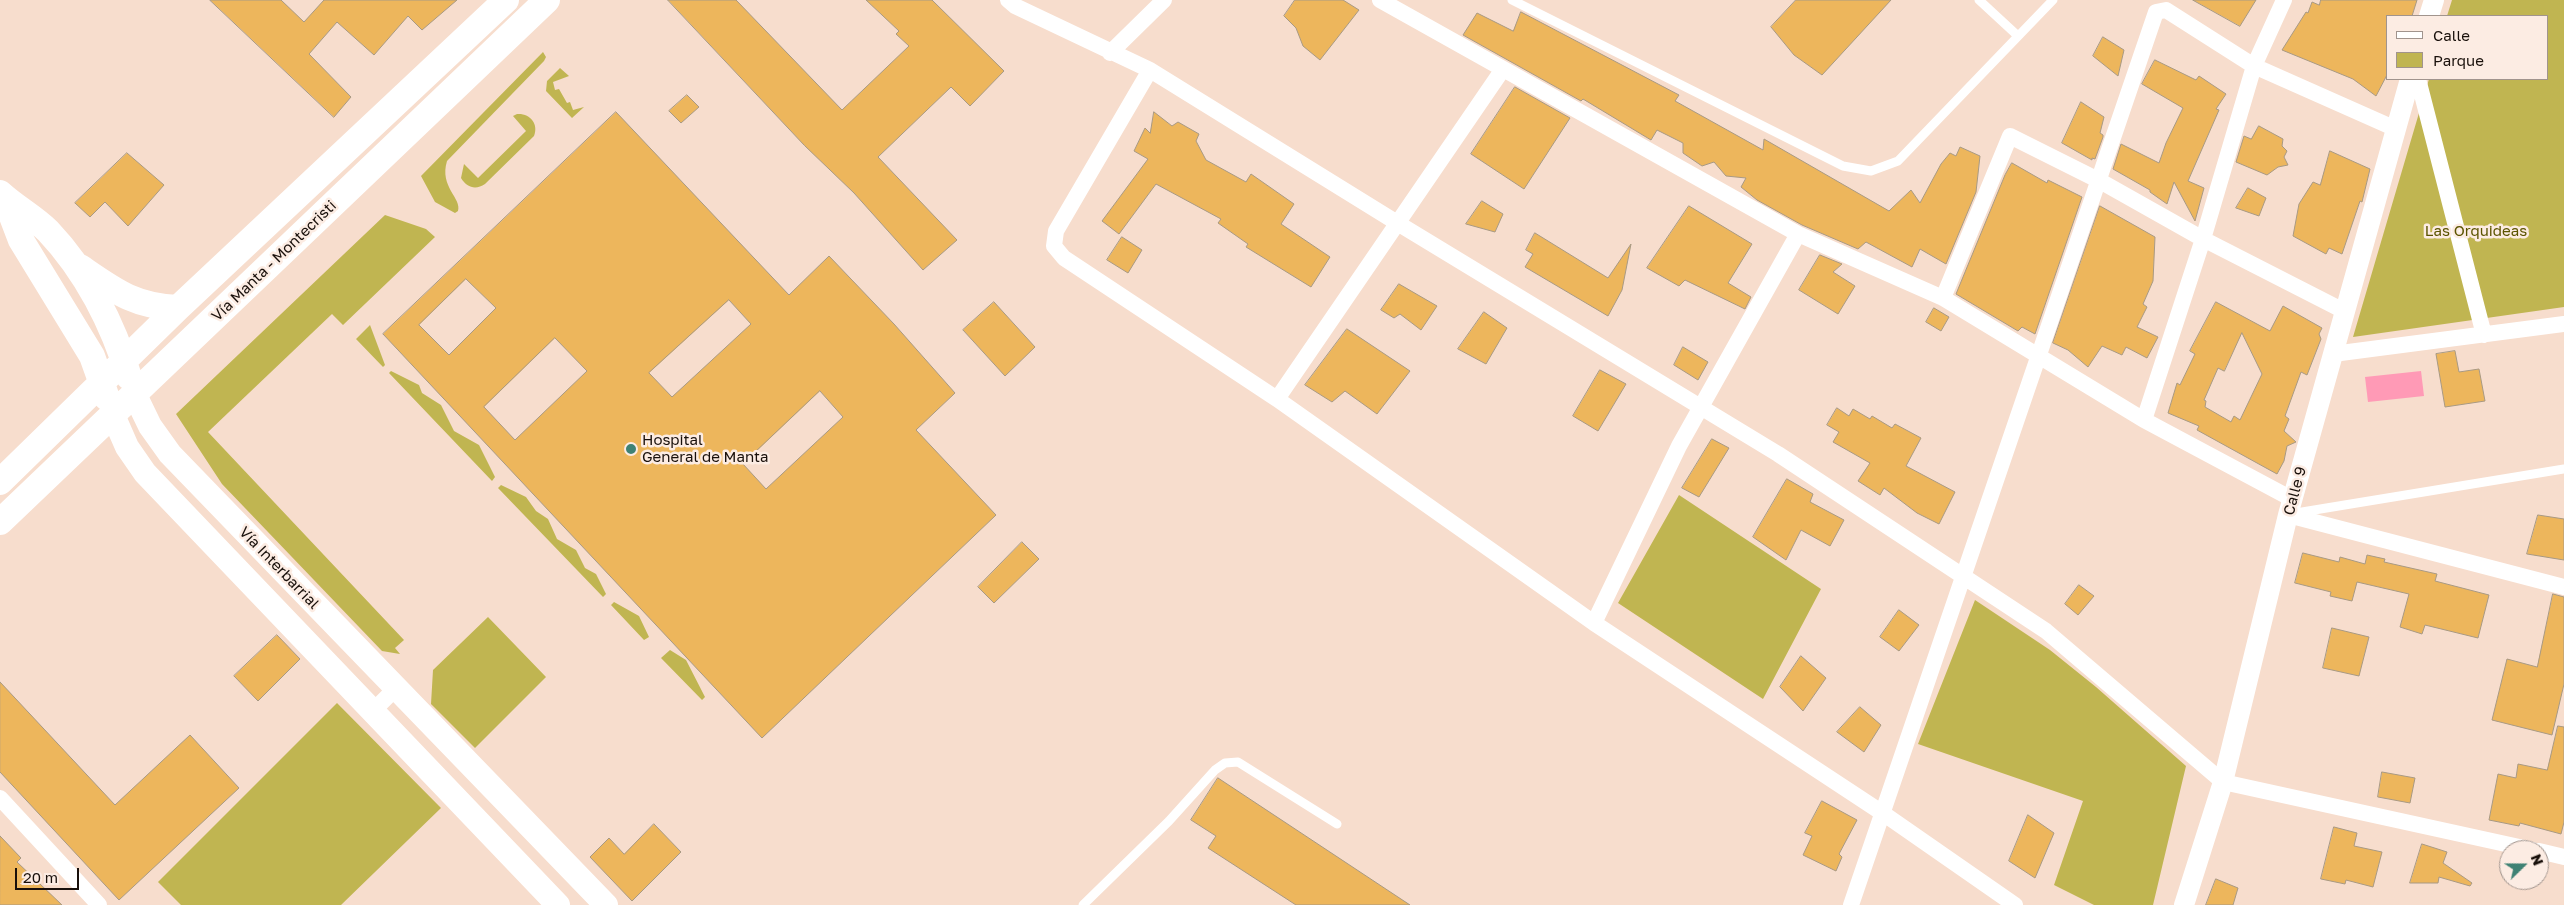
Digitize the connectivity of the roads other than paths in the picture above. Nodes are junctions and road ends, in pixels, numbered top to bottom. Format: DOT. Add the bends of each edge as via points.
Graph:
graph roads {
  1 [pos="506,0"];
  2 [pos="547,0"];
  3 [pos="1008,0"];
  4 [pos="1164,0"];
  5 [pos="1380,0"];
  6 [pos="1512,0"];
  7 [pos="1979,0"];
  8 [pos="2053,0"];
  9 [pos="2284,0"];
  10 [pos="2434,0"];
  11 [pos="2429,15"];
  12 [pos="2018,36"];
  13 [pos="1110,53"];
  14 [pos="2254,66"];
  15 [pos="1503,69"];
  16 [pos="1150,70"];
  17 [pos="2410,80"];
  18 [pos="2418,80"];
  19 [pos="2396,129"];
  20 [pos="2100,180"];
  21 [pos="2,195"];
  22 [pos="1399,224"];
  23 [pos="1798,234"];
  24 [pos="2203,239"];
  25 [pos="78,266"];
  26 [pos="1943,298"];
  27 [pos="178,308"];
  28 [pos="2344,311"];
  29 [pos="2564,324"];
  30 [pos="2484,334"];
  31 [pos="2333,354"];
  32 [pos="2039,358"];
  33 [pos="124,362"];
  34 [pos="102,383"];
  35 [pos="135,395"];
  36 [pos="1277,399"];
  37 [pos="1702,407"];
  38 [pos="114,415"];
  39 [pos="2144,420"];
  40 [pos="2564,469"];
  41 [pos="0,482"];
  42 [pos="2290,507"];
  43 [pos="0,522"];
  44 [pos="1964,577"];
  45 [pos="2564,586"];
  46 [pos="1594,623"];
  47 [pos="396,688"];
  48 [pos="373,712"];
  49 [pos="2223,782"];
  50 [pos="0,798"];
  51 [pos="1884,814"];
  52 [pos="1337,824"];
  53 [pos="2499,843"];
  54 [pos="2549,853"];
  55 [pos="2564,857"];
  56 [pos="99,905"];
  57 [pos="558,905"];
  58 [pos="606,905"];
  59 [pos="1083,905"];
  60 [pos="1851,905"];
  61 [pos="2015,905"];
  62 [pos="2184,905"];
  1 -- 27 [label="main road, Vía Manta - Montecristi"];
  2 -- 35 [label="main road, Vía Manta - Montecristi"];
  3 -- 13 [label="street"];
  4 -- 13 [label="street"];
  5 -- 15 [label="street"];
  6 -- 12 [label="lane" via="1843,166 1871,171 1898,161"];
  7 -- 12 [label="lane"];
  8 -- 12 [label="lane"];
  9 -- 14 [label="street"];
  10 -- 11 [label="street"];
  13 -- 16 [label="street"];
  14 -- 19 [label="street"];
  14 -- 20 [label="street" via="2166,10 2156,12"];
  14 -- 24 [label="street"];
  15 -- 22 [label="street"];
  15 -- 23 [label="street"];
  16 -- 22 [label="street"];
  16 -- 36 [label="street" via="1056,231 1054,246 1064,258"];
  17 -- 19 [label="street, Calle 9"];
  18 -- 30 [label="street"];
  19 -- 28 [label="street, Calle 9"];
  20 -- 24 [label="street"];
  20 -- 26 [label="street" via="2010,136"];
  20 -- 32 [label="street"];
  21 -- 25 [label="main road, Vía Interbarrial" via="46,230"];
  21 -- 34 [label="main road, Vía Interbarrial" via="21,240 92,356"];
  22 -- 36 [label="street"];
  22 -- 37 [label="street"];
  23 -- 26 [label="street"];
  23 -- 37 [label="street"];
  24 -- 28 [label="street"];
  24 -- 39 [label="street"];
  25 -- 27 [label="main road" via="132,300 146,305"];
  25 -- 33 [label="main road, Vía Interbarrial"];
  26 -- 32 [label="street"];
  27 -- 33 [label="main road, Vía Manta - Montecristi"];
  28 -- 31 [label="street, Calle 9"];
  29 -- 30 [label="street"];
  30 -- 31 [label="street"];
  31 -- 42 [label="street, Calle 9"];
  32 -- 39 [label="street"];
  32 -- 44 [label="street"];
  33 -- 34 [label="main road, Vía Manta - Montecristi"];
  33 -- 35 [label="main road, Vía Interbarrial"];
  34 -- 38 [label="main road, Vía Interbarrial"];
  34 -- 41 [label="main road, Vía Manta - Montecristi"];
  35 -- 38 [label="main road, Vía Manta - Montecristi"];
  35 -- 47 [label="main road, Vía Interbarrial" via="150,426 170,454"];
  36 -- 46 [label="street"];
  37 -- 44 [label="street"];
  37 -- 46 [label="street" via="1679,446"];
  38 -- 43 [label="main road, Vía Manta - Montecristi"];
  38 -- 48 [label="main road, Vía Interbarrial" via="127,447 145,473"];
  39 -- 42 [label="street"];
  40 -- 42 [label="lane"];
  42 -- 45 [label="street"];
  42 -- 49 [label="street, Calle 9"];
  44 -- 49 [label="street" via="2046,631"];
  44 -- 51 [label="street"];
  46 -- 51 [label="street"];
  47 -- 48 [label="street"];
  47 -- 58 [label="main road, Vía Interbarrial"];
  48 -- 57 [label="main road, Vía Interbarrial"];
  49 -- 53 [label="street"];
  49 -- 62 [label="street, Calle 9"];
  50 -- 56 [label="street"];
  51 -- 60 [label="street"];
  51 -- 61 [label="street"];
  52 -- 59 [label="lane" via="1238,762 1225,763"];
  54 -- 55 [label="street"];
}
